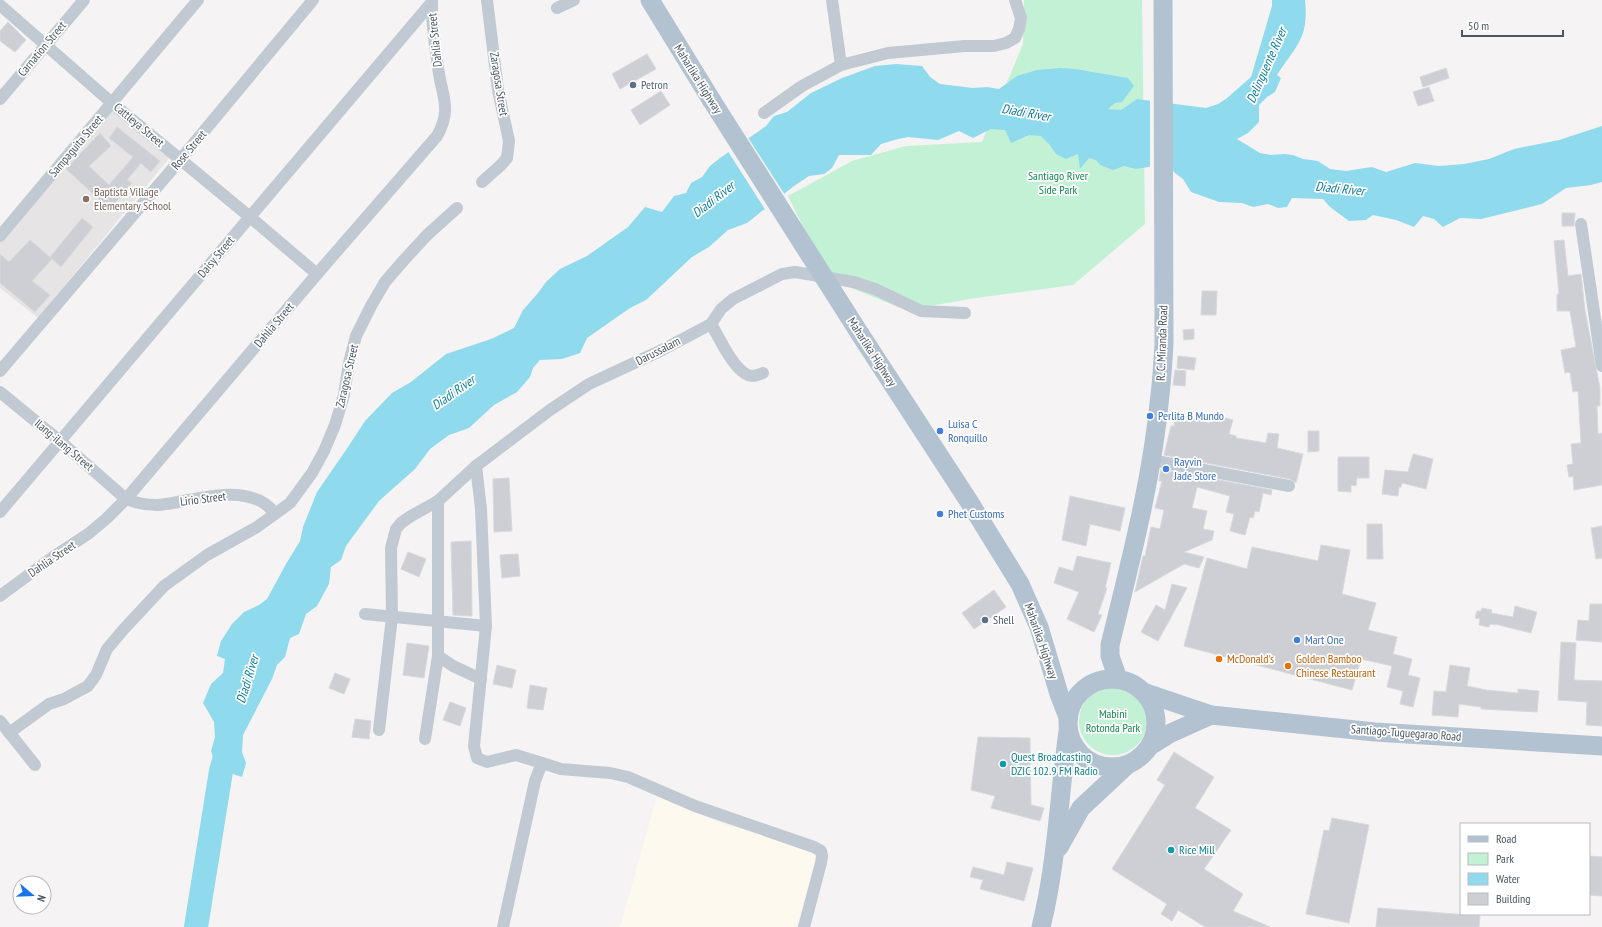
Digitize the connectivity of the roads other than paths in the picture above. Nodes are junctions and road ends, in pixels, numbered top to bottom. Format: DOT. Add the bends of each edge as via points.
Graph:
graph roads {
  1 [pos="84,0"];
  2 [pos="198,0"];
  3 [pos="313,0"];
  4 [pos="487,0"];
  5 [pos="574,0"];
  6 [pos="832,0"];
  7 [pos="1015,0"];
  8 [pos="1163,0"];
  9 [pos="432,1"];
  10 [pos="651,1"];
  11 [pos="0,5"];
  12 [pos="558,8"];
  13 [pos="45,45"];
  14 [pos="841,65"];
  15 [pos="0,99"];
  16 [pos="112,103"];
  17 [pos="764,113"];
  18 [pos="180,160"];
  19 [pos="482,182"];
  20 [pos="457,208"];
  21 [pos="250,217"];
  22 [pos="1581,224"];
  23 [pos="0,236"];
  24 [pos="317,274"];
  25 [pos="965,313"];
  26 [pos="711,324"];
  27 [pos="1602,366"];
  28 [pos="0,372"];
  29 [pos="763,373"];
  30 [pos="0,392"];
  31 [pos="61,442"];
  32 [pos="1151,460"];
  33 [pos="476,466"];
  34 [pos="1289,486"];
  35 [pos="126,499"];
  36 [pos="438,501"];
  37 [pos="0,512"];
  38 [pos="276,513"];
  39 [pos="0,596"];
  40 [pos="365,614"];
  41 [pos="392,617"];
  42 [pos="439,622"];
  43 [pos="486,626"];
  44 [pos="438,656"];
  45 [pos="482,679"];
  46 [pos="1118,679"];
  47 [pos="1143,692"];
  48 [pos="1211,715"];
  49 [pos="0,721"];
  50 [pos="1068,724"];
  51 [pos="380,730"];
  52 [pos="9,733"];
  53 [pos="425,738"];
  54 [pos="1150,746"];
  55 [pos="1602,746"];
  56 [pos="542,763"];
  57 [pos="35,765"];
  58 [pos="1127,765"];
  59 [pos="1055,854"];
  60 [pos="503,927"];
  61 [pos="804,927"];
  62 [pos="1041,927"];
  1 -- 13 [label="street, Carnation Street"];
  2 -- 16 [label="street, Sampaguita Street"];
  3 -- 18 [label="street, Rose Street"];
  4 -- 19 [label="street, Zaragosa Street" via="498,90 509,141 507,158"];
  5 -- 12 [label="street"];
  6 -- 14 [label="street"];
  7 -- 14 [label="street" via="1021,18 1019,29 1015,38 1006,43 888,53"];
  8 -- 32 [label="main road, R. C. Miranda Road" via="1164,344"];
  9 -- 21 [label="street, Daisy Street"];
  9 -- 24 [label="street, Dahlia Street" via="438,69 445,106 444,125 438,136"];
  10 -- 50 [label="main road, Maharlika Highway, bridge" via="1020,584 1039,627"];
  11 -- 13 [label="street, Cattleya Street"];
  13 -- 15 [label="street, Carnation Street"];
  13 -- 16 [label="street, Cattleya Street"];
  14 -- 17 [label="street" via="802,86"];
  16 -- 18 [label="street, Cattleya Street"];
  16 -- 23 [label="street, Sampaguita Street"];
  18 -- 21 [label="street, Cattleya Street"];
  18 -- 28 [label="street, Rose Street"];
  20 -- 38 [label="street, Zaragosa Street" via="385,282 356,336 342,403 324,451 300,490"];
  21 -- 24 [label="street, Cattleya Street"];
  21 -- 31 [label="street, Daisy Street"];
  22 -- 27 [label="street"];
  24 -- 35 [label="street, Dahlia Street"];
  25 -- 26 [label="street, Darussalam" via="921,311 854,282 795,272 782,274 733,299 721,309"];
  26 -- 29 [label="street" via="740,369 750,376"];
  26 -- 33 [label="street, Darussalam" via="589,384"];
  30 -- 31 [label="street, Ilang-ilang Street"];
  31 -- 35 [label="street, Ilang-ilang Street"];
  31 -- 37 [label="street, Daisy Street"];
  32 -- 34 [label="street"];
  32 -- 46 [label="main road, R. C. Miranda Road" via="1110,645 1110,656"];
  33 -- 36 [label="street, Darussalam"];
  33 -- 43 [label="street" via="481,509"];
  35 -- 38 [label="street, Lirio Street" via="156,505 234,495 250,497 264,503"];
  35 -- 39 [label="street, Dahlia Street" via="88,534"];
  36 -- 41 [label="street, Darussalam" via="401,523 396,529 391,548"];
  36 -- 42 [label="street"];
  38 -- 52 [label="street, Zaragosa Street" via="257,527 207,555 164,586 107,649 96,675 88,686 49,704"];
  40 -- 41 [label="street"];
  41 -- 42 [label="street"];
  41 -- 51 [label="street, Darussalam"];
  42 -- 43 [label="street"];
  42 -- 44 [label="street"];
  43 -- 45 [label="street"];
  44 -- 45 [label="street"];
  44 -- 53 [label="street"];
  45 -- 56 [label="street" via="474,746 477,758 487,762 516,755"];
  46 -- 47 [label="main road" via="1131,683"];
  46 -- 50 [label="main road" via="1091,684 1080,693 1072,704"];
  47 -- 48 [label="main road, Santiago-Tuguegarao Road"];
  47 -- 54 [label="main road" via="1151,703 1156,717 1155,732"];
  48 -- 54 [label="main road"];
  48 -- 55 [label="main road, Santiago-Tuguegarao Road" via="1375,732"];
  49 -- 52 [label="street"];
  50 -- 58 [label="main road" via="1074,745 1083,757 1097,765 1112,768"];
  50 -- 59 [label="main road, Maharlika Highway"];
  52 -- 57 [label="street"];
  54 -- 58 [label="main road" via="1140,757"];
  56 -- 60 [label="street" via="535,782"];
  56 -- 61 [label="street" via="561,769 628,777 695,806 814,847 822,856"];
  58 -- 59 [label="main road" via="1081,808"];
  59 -- 62 [label="main road, Maharlika Highway"];
}
